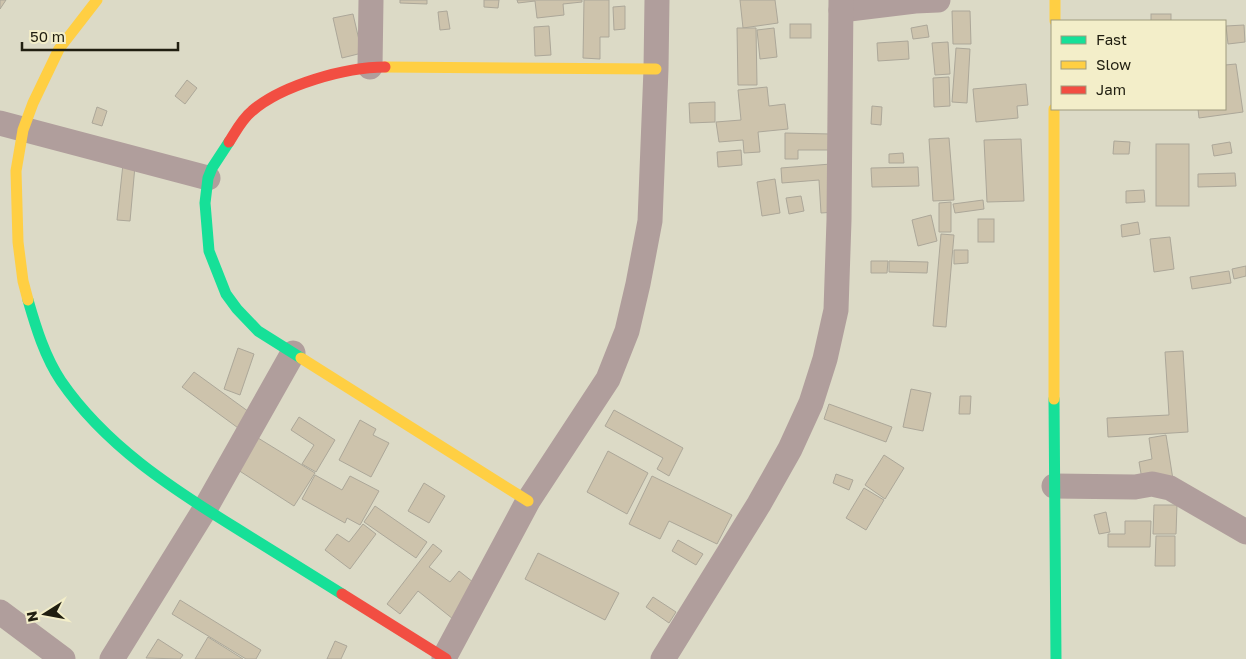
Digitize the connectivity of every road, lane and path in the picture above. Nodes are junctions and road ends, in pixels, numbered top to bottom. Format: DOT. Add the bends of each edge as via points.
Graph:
graph roads {
  1 [pos="97,0"];
  2 [pos="371,0"];
  3 [pos="657,0"];
  4 [pos="938,0"];
  5 [pos="1055,0"];
  6 [pos="841,5"];
  7 [pos="1055,20"];
  8 [pos="370,67"];
  9 [pos="656,68"];
  10 [pos="1054,110"];
  11 [pos="11,127"];
  12 [pos="208,178"];
  13 [pos="293,353"];
  14 [pos="1054,486"];
  15 [pos="528,501"];
  16 [pos="205,510"];
  17 [pos="1246,532"];
  18 [pos="0,612"];
  19 [pos="445,658"];
  20 [pos="62,659"];
  21 [pos="112,659"];
  22 [pos="664,659"];
  23 [pos="1056,659"];
  1 -- 11 [label="street" via="59,49 33,103"];
  2 -- 8 [label="street"];
  3 -- 9 [label="street"];
  4 -- 6 [label="street"];
  5 -- 7 [label="street"];
  6 -- 22 [label="street" via="836,310 826,359 790,449"];
  8 -- 9 [label="street"];
  8 -- 12 [label="street" via="319,78 283,91 254,110 243,120"];
  9 -- 15 [label="street" via="650,221 627,331 608,380"];
  10 -- 14 [label="street"];
  11 -- 12 [label="street"];
  11 -- 16 [label="street" via="18,242 24,281 45,350 60,379 105,434 165,483"];
  12 -- 13 [label="street" via="205,203 209,251 220,282 237,309 258,331"];
  13 -- 15 [label="street"];
  13 -- 16 [label="street"];
  14 -- 17 [label="street" via="1135,487 1152,484 1170,488"];
  14 -- 23 [label="street"];
  15 -- 19 [label="street"];
  16 -- 19 [label="street"];
  16 -- 21 [label="street"];
  18 -- 20 [label="street"];
}
